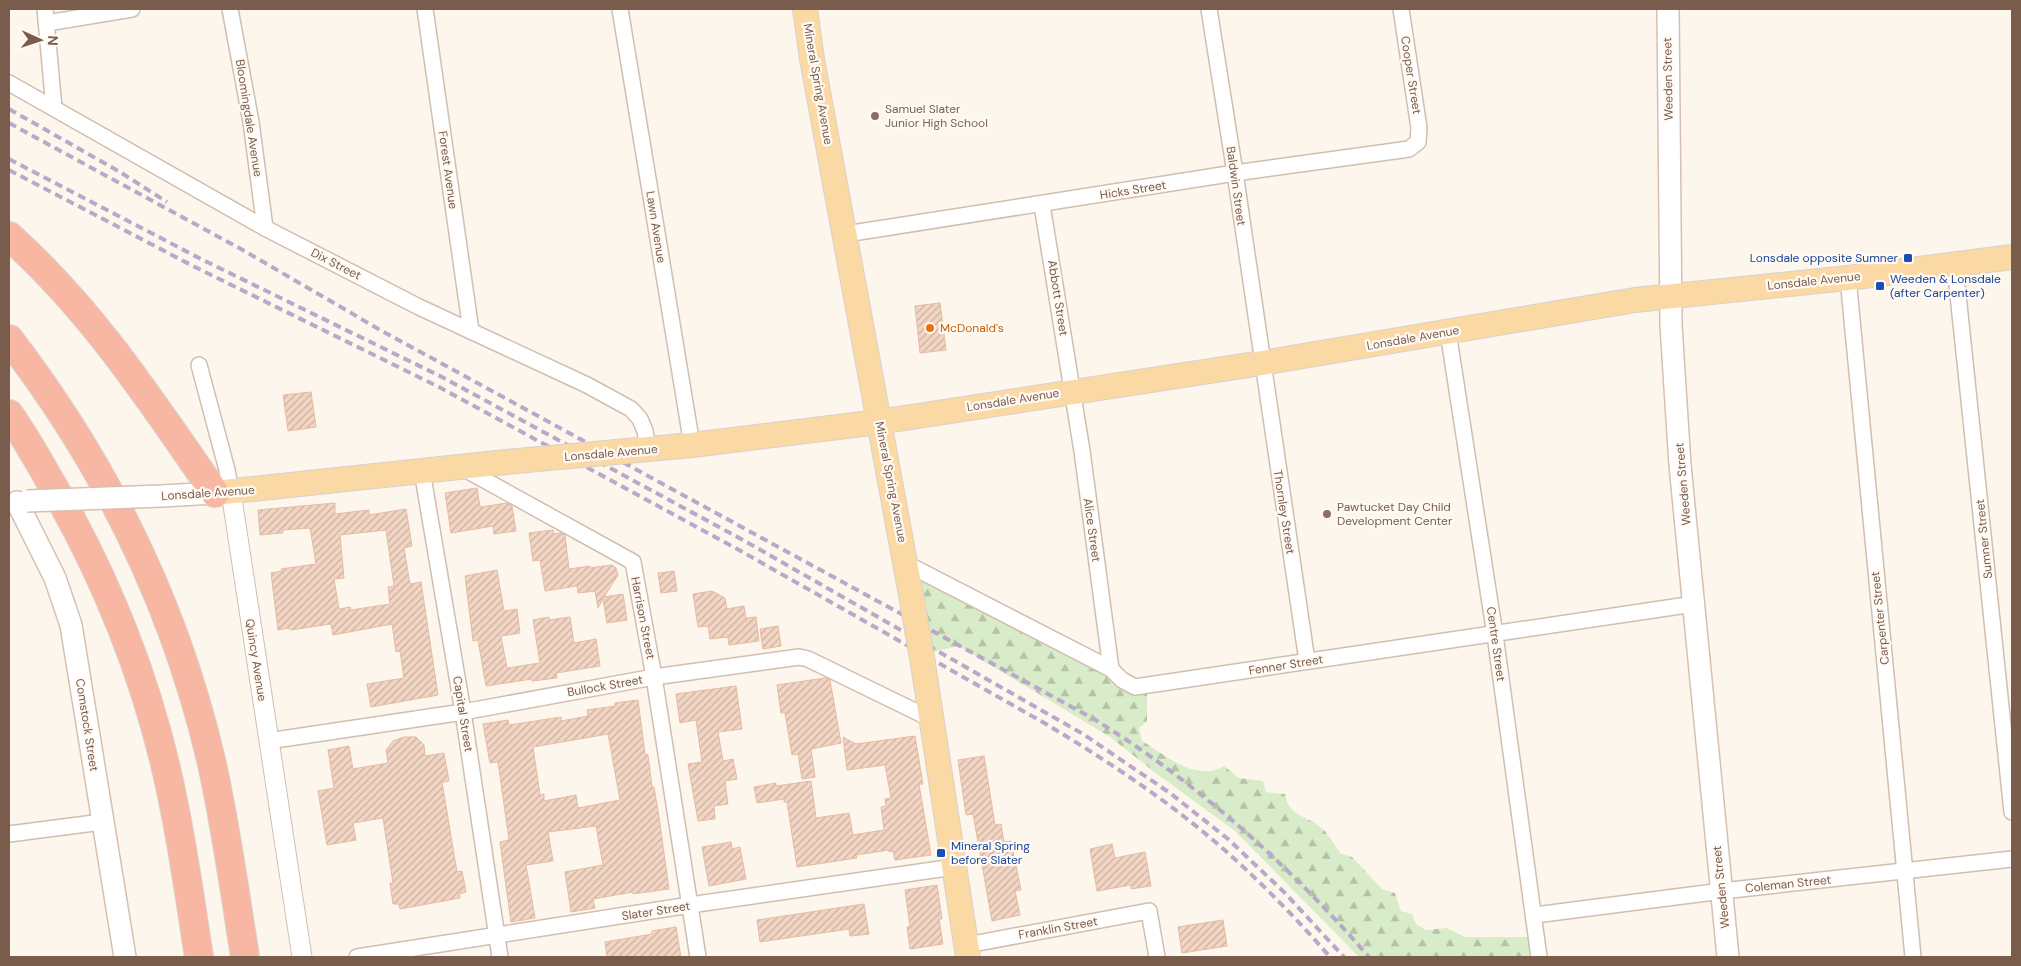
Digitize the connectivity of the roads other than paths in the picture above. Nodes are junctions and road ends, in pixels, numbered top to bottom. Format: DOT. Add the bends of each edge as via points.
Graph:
graph roads {
  1 [pos="132,9"];
  2 [pos="230,9"];
  3 [pos="425,9"];
  4 [pos="620,9"];
  5 [pos="805,9"];
  6 [pos="1209,9"];
  7 [pos="1401,9"];
  8 [pos="1668,9"];
  9 [pos="46,16"];
  10 [pos="9,83"];
  11 [pos="54,108"];
  12 [pos="1418,142"];
  13 [pos="1235,173"];
  14 [pos="1042,204"];
  15 [pos="265,228"];
  16 [pos="846,234"];
  17 [pos="9,236"];
  18 [pos="2012,257"];
  19 [pos="1955,266"];
  20 [pos="1848,278"];
  21 [pos="1670,296"];
  22 [pos="471,331"];
  23 [pos="1448,332"];
  24 [pos="9,338"];
  25 [pos="1262,363"];
  26 [pos="199,365"];
  27 [pos="1072,391"];
  28 [pos="9,414"];
  29 [pos="879,422"];
  30 [pos="692,445"];
  31 [pos="638,450"];
  32 [pos="460,466"];
  33 [pos="422,471"];
  34 [pos="223,492"];
  35 [pos="18,502"];
  36 [pos="907,564"];
  37 [pos="1694,604"];
  38 [pos="1495,635"];
  39 [pos="1307,662"];
  40 [pos="1112,669"];
  41 [pos="654,678"];
  42 [pos="463,712"];
  43 [pos="931,719"];
  44 [pos="268,741"];
  45 [pos="2012,812"];
  46 [pos="102,822"];
  47 [pos="9,834"];
  48 [pos="2012,859"];
  49 [pos="954,867"];
  50 [pos="1906,871"];
  51 [pos="1722,892"];
  52 [pos="690,905"];
  53 [pos="1535,915"];
  54 [pos="496,935"];
  55 [pos="968,951"];
  56 [pos="125,957"];
  57 [pos="199,957"];
  58 [pos="245,957"];
  59 [pos="302,957"];
  60 [pos="357,957"];
  61 [pos="500,957"];
  62 [pos="698,957"];
  63 [pos="1157,957"];
  64 [pos="1539,957"];
  65 [pos="1728,957"];
  66 [pos="1913,957"];
  1 -- 9 [label="street"];
  2 -- 15 [label="street, Bloomingdale Avenue" via="251,122"];
  3 -- 22 [label="street, Forest Avenue"];
  4 -- 30 [label="street, Lawn Avenue"];
  5 -- 16 [label="main road, Mineral Spring Avenue"];
  6 -- 13 [label="street, Baldwin Street"];
  7 -- 12 [label="street, Cooper Street" via="1419,128"];
  8 -- 21 [label="main road, Weeden Street"];
  9 -- 11 [label="street"];
  10 -- 11 [label="street, Dix Street"];
  11 -- 15 [label="street, Dix Street"];
  12 -- 13 [label="street, Hicks Street" via="1409,149"];
  13 -- 14 [label="street, Hicks Street"];
  13 -- 25 [label="street, Baldwin Street"];
  14 -- 16 [label="street, Hicks Street"];
  14 -- 27 [label="street, Abbott Street"];
  15 -- 22 [label="street, Dix Street"];
  16 -- 29 [label="main road, Mineral Spring Avenue"];
  17 -- 34 [label="highway" via="49,273 98,328"];
  18 -- 19 [label="main road, Lonsdale Avenue"];
  19 -- 20 [label="main road, Lonsdale Avenue"];
  19 -- 45 [label="street, Sumner Street"];
  20 -- 21 [label="main road, Lonsdale Avenue"];
  20 -- 50 [label="street, Carpenter Street"];
  21 -- 23 [label="main road, Lonsdale Avenue"];
  21 -- 37 [label="main road, Weeden Street" via="1680,465"];
  22 -- 31 [label="street, Dix Street" via="631,409 645,432"];
  23 -- 25 [label="main road, Lonsdale Avenue"];
  23 -- 38 [label="street, Centre Street"];
  24 -- 58 [label="highway" via="63,414 96,469 133,538 165,611 187,671 212,763"];
  25 -- 27 [label="main road, Lonsdale Avenue"];
  25 -- 39 [label="street, Thornley Street"];
  26 -- 34 [label="street, Quincy Avenue" via="227,470"];
  27 -- 29 [label="main road, Lonsdale Avenue"];
  27 -- 40 [label="street, Alice Street"];
  28 -- 57 [label="highway" via="77,528 129,643 170,785"];
  29 -- 30 [label="main road, Lonsdale Avenue"];
  29 -- 36 [label="main road, Mineral Spring Avenue"];
  30 -- 31 [label="main road, Lonsdale Avenue"];
  31 -- 32 [label="main road, Lonsdale Avenue, bridge"];
  32 -- 33 [label="main road, Lonsdale Avenue"];
  32 -- 41 [label="street, Harrison Street" via="633,562"];
  33 -- 34 [label="main road, Lonsdale Avenue"];
  33 -- 42 [label="street, Capital Street"];
  34 -- 35 [label="main road, Lonsdale Avenue, bridge"];
  34 -- 44 [label="street, Quincy Avenue"];
  35 -- 46 [label="main road, Comstock Street" via="55,578 71,625"];
  36 -- 40 [label="street, Fenner Street"];
  36 -- 43 [label="main road, Mineral Spring Avenue, bridge"];
  37 -- 38 [label="street, Fenner Street"];
  37 -- 51 [label="main road, Weeden Street"];
  38 -- 39 [label="street, Fenner Street"];
  38 -- 53 [label="street, Centre Street"];
  39 -- 40 [label="street, Fenner Street" via="1135,687"];
  41 -- 42 [label="street, Bullock Street"];
  41 -- 43 [label="street, Bullock Street" via="799,657"];
  41 -- 52 [label="street, Harrison Street"];
  42 -- 44 [label="street, Bullock Street"];
  42 -- 54 [label="street, Capital Street"];
  43 -- 49 [label="main road, Mineral Spring Avenue"];
  44 -- 59 [label="street, Quincy Avenue"];
  46 -- 47 [label="street"];
  46 -- 56 [label="main road, Comstock Street"];
  48 -- 50 [label="street, Coleman Street"];
  49 -- 52 [label="street, Slater Street"];
  49 -- 55 [label="main road, Mineral Spring Avenue"];
  50 -- 51 [label="street, Coleman Street"];
  50 -- 66 [label="street, Carpenter Street"];
  51 -- 53 [label="street, Coleman Street"];
  51 -- 65 [label="main road, Weeden Street"];
  52 -- 54 [label="street, Slater Street"];
  52 -- 62 [label="street, Harrison Street"];
  53 -- 64 [label="street, Centre Street"];
  54 -- 60 [label="street, Slater Street"];
  54 -- 61 [label="street, Capital Street"];
  55 -- 63 [label="street, Franklin Street" via="1149,912"];
}
